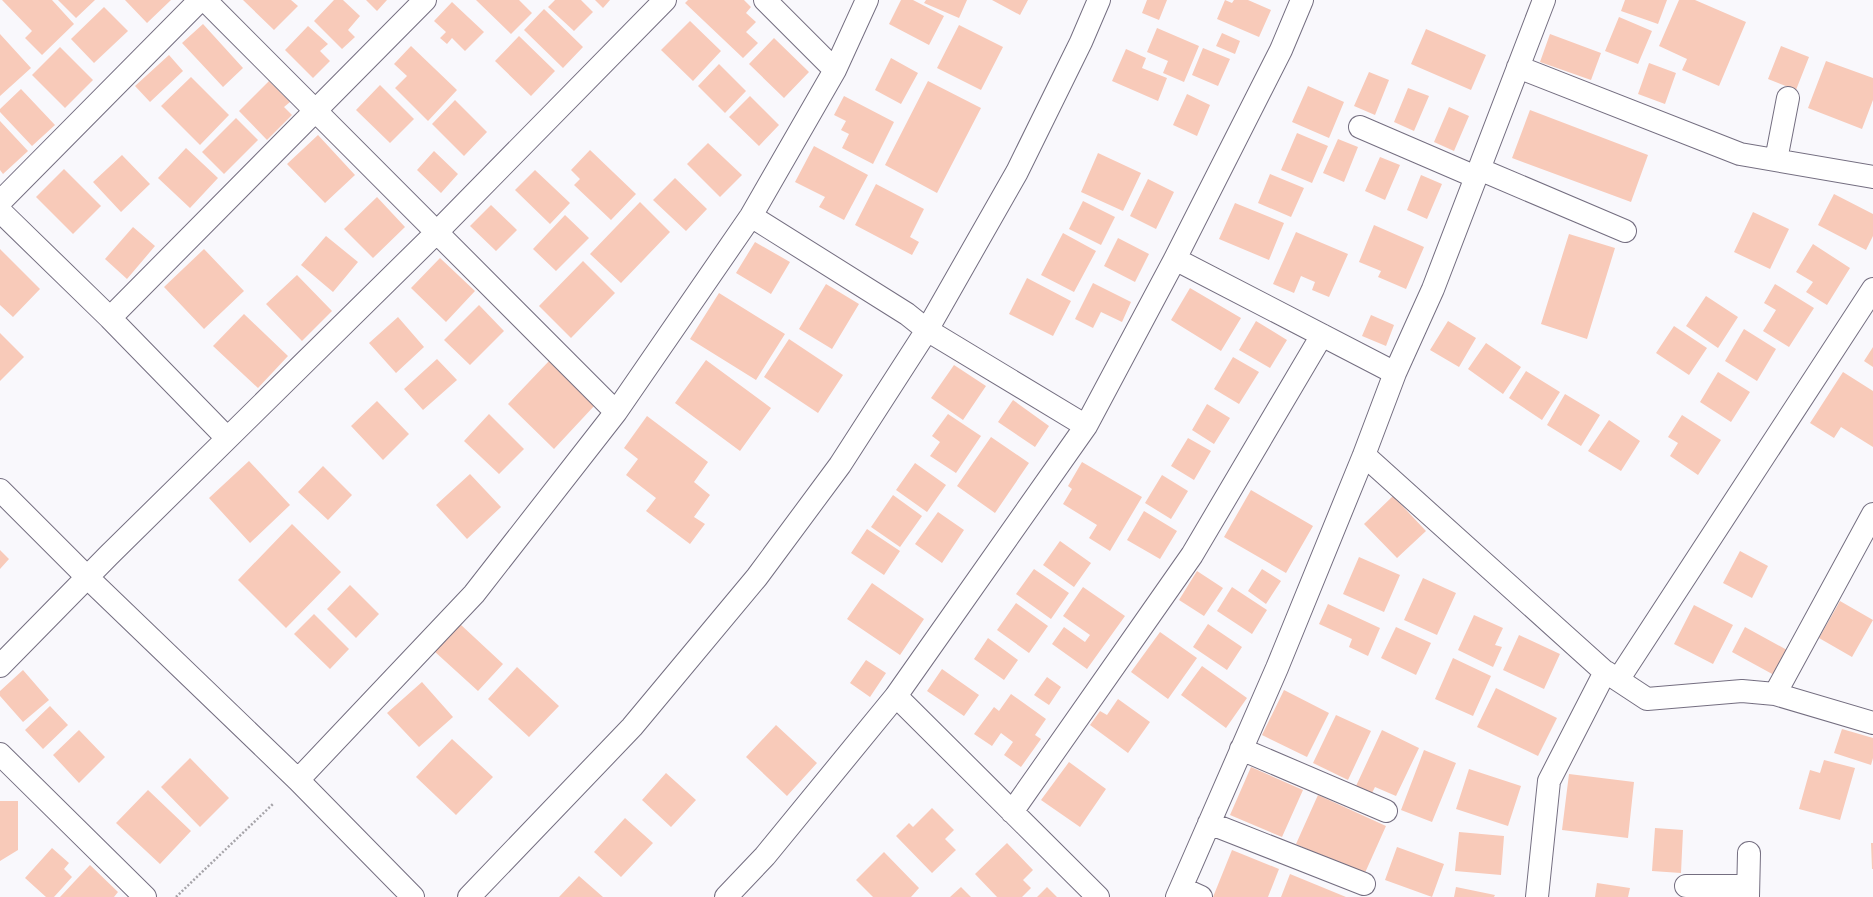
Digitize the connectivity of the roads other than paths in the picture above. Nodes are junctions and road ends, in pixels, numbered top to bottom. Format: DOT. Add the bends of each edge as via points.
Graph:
graph roads {
  1 [pos="200,0"];
  2 [pos="205,0"];
  3 [pos="425,0"];
  4 [pos="665,0"];
  5 [pos="765,0"];
  6 [pos="867,0"];
  7 [pos="1099,0"];
  8 [pos="1302,0"];
  9 [pos="1544,0"];
  10 [pos="1518,68"];
  11 [pos="835,70"];
  12 [pos="1788,98"];
  13 [pos="315,110"];
  14 [pos="1360,127"];
  15 [pos="1776,160"];
  16 [pos="1478,173"];
  17 [pos="1873,177"];
  18 [pos="0,202"];
  19 [pos="0,211"];
  20 [pos="751,216"];
  21 [pos="1625,231"];
  22 [pos="437,232"];
  23 [pos="1175,259"];
  24 [pos="1873,289"];
  25 [pos="110,318"];
  26 [pos="927,330"];
  27 [pos="1322,335"];
  28 [pos="1395,373"];
  29 [pos="616,412"];
  30 [pos="1086,426"];
  31 [pos="227,438"];
  32 [pos="1364,455"];
  33 [pos="0,490"];
  34 [pos="1873,514"];
  35 [pos="87,577"];
  36 [pos="0,666"];
  37 [pos="1612,676"];
  38 [pos="1775,694"];
  39 [pos="896,696"];
  40 [pos="1873,723"];
  41 [pos="1241,749"];
  42 [pos="0,754"];
  43 [pos="298,780"];
  44 [pos="1386,811"];
  45 [pos="1012,812"];
  46 [pos="1209,823"];
  47 [pos="1749,854"];
  48 [pos="1364,884"];
  49 [pos="1686,886"];
  50 [pos="1748,891"];
  51 [pos="1179,892"];
  52 [pos="145,897"];
  53 [pos="413,897"];
  54 [pos="468,897"];
  55 [pos="726,897"];
  56 [pos="1098,897"];
  57 [pos="1201,897"];
  58 [pos="1537,897"];
  1 -- 18 [label="street"];
  2 -- 13 [label="street"];
  3 -- 13 [label="street"];
  4 -- 22 [label="street"];
  5 -- 11 [label="street"];
  6 -- 11 [label="street"];
  7 -- 26 [label="street" via="1017,172"];
  8 -- 23 [label="street" via="1281,50"];
  9 -- 10 [label="street"];
  10 -- 15 [label="street" via="1740,154"];
  10 -- 16 [label="street"];
  11 -- 20 [label="street"];
  12 -- 15 [label="street"];
  13 -- 22 [label="street"];
  13 -- 25 [label="street"];
  14 -- 16 [label="street"];
  15 -- 17 [label="street"];
  16 -- 21 [label="street"];
  16 -- 28 [label="street" via="1433,289"];
  19 -- 25 [label="street"];
  20 -- 26 [label="street" via="907,314"];
  20 -- 29 [label="street"];
  22 -- 29 [label="street"];
  22 -- 31 [label="street"];
  23 -- 27 [label="street"];
  23 -- 30 [label="street"];
  24 -- 37 [label="street"];
  25 -- 31 [label="street"];
  26 -- 30 [label="street"];
  26 -- 54 [label="street" via="840,465 757,577 632,727"];
  27 -- 28 [label="street"];
  27 -- 45 [label="street" via="1192,555"];
  28 -- 32 [label="street"];
  29 -- 43 [label="street" via="474,594"];
  30 -- 39 [label="street"];
  31 -- 35 [label="street"];
  32 -- 37 [label="street"];
  32 -- 41 [label="street"];
  33 -- 35 [label="street"];
  34 -- 38 [label="street"];
  35 -- 36 [label="street"];
  35 -- 43 [label="street"];
  37 -- 38 [label="street" via="1647,699 1742,691"];
  37 -- 58 [label="street" via="1549,781"];
  38 -- 40 [label="street"];
  39 -- 45 [label="street"];
  39 -- 55 [label="street" via="765,856"];
  41 -- 44 [label="street"];
  41 -- 46 [label="street"];
  42 -- 52 [label="street"];
  43 -- 53 [label="street"];
  45 -- 56 [label="street"];
  46 -- 48 [label="street"];
  46 -- 51 [label="street"];
  47 -- 50 [label="street"];
  49 -- 50 [label="street"];
  51 -- 57 [label="street"];
}
